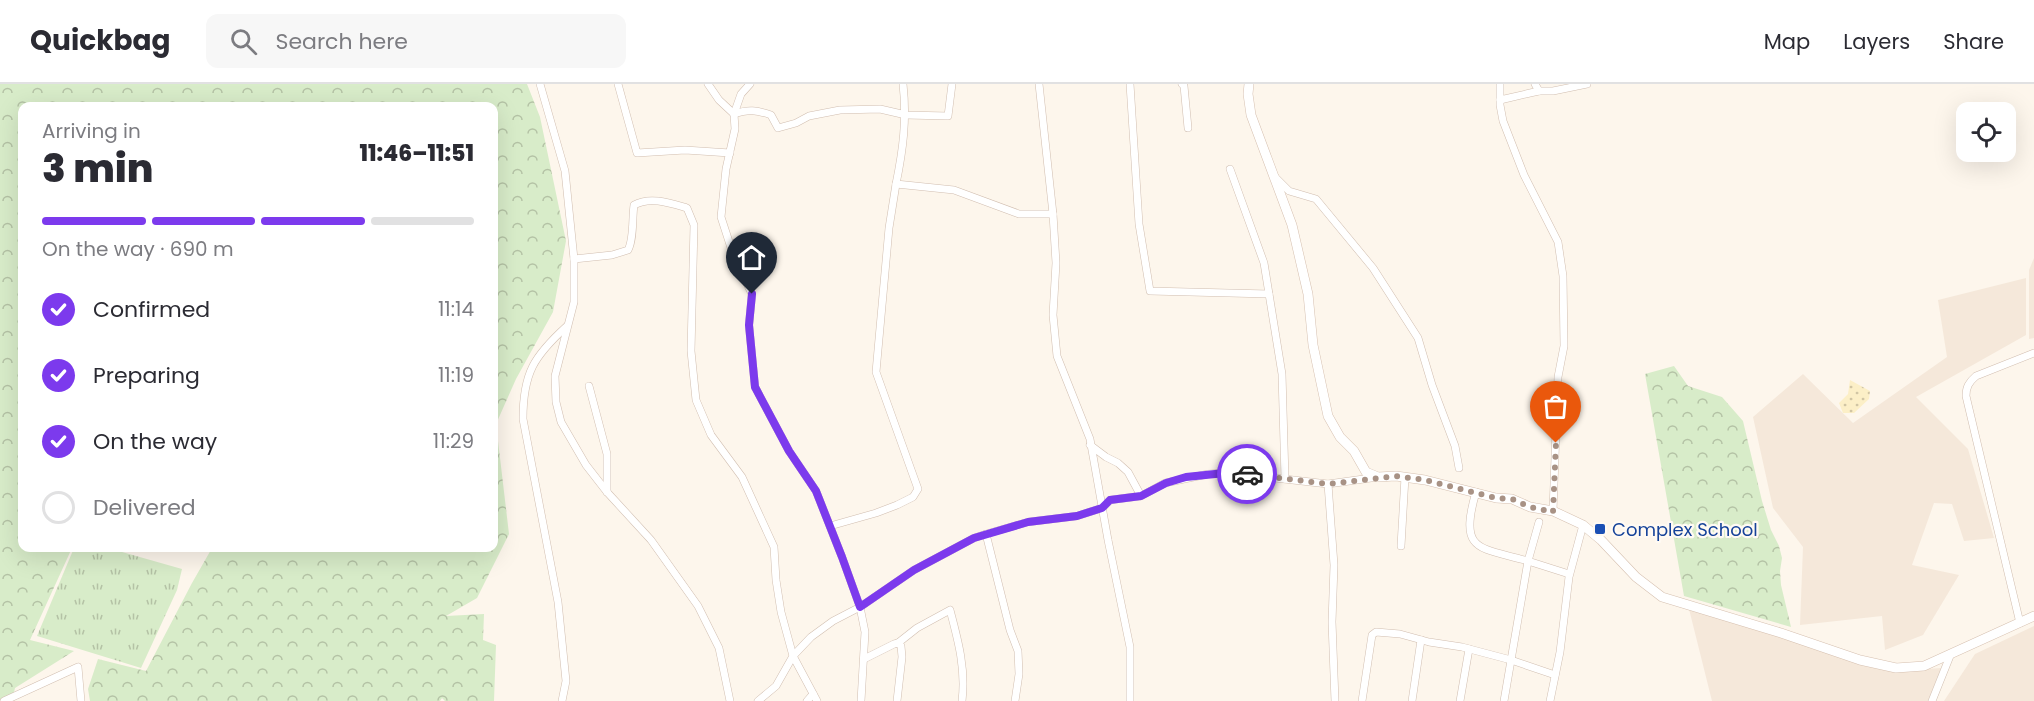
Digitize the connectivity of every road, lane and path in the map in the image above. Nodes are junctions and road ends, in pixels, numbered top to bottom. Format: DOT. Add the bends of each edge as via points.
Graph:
graph roads {
  1 [pos="540,84"];
  2 [pos="618,84"];
  3 [pos="708,84"];
  4 [pos="750,84"];
  5 [pos="903,84"];
  6 [pos="952,84"];
  7 [pos="1039,84"];
  8 [pos="1130,84"];
  9 [pos="1182,84"];
  10 [pos="1249,84"];
  11 [pos="1500,84"];
  12 [pos="1587,84"];
  13 [pos="1537,88"];
  14 [pos="1500,100"];
  15 [pos="734,114"];
  16 [pos="906,115"];
  17 [pos="1188,128"];
  18 [pos="730,153"];
  19 [pos="1230,170"];
  20 [pos="1272,174"];
  21 [pos="896,184"];
  22 [pos="1053,214"];
  23 [pos="574,259"];
  24 [pos="1269,294"];
  25 [pos="567,326"];
  26 [pos="2034,353"];
  27 [pos="589,386"];
  28 [pos="1090,445"];
  29 [pos="1459,468"];
  30 [pos="1378,477"];
  31 [pos="1405,477"];
  32 [pos="1285,479"];
  33 [pos="1328,484"];
  34 [pos="607,492"];
  35 [pos="1476,492"];
  36 [pos="1141,496"];
  37 [pos="1102,508"];
  38 [pos="1553,512"];
  39 [pos="1539,522"];
  40 [pos="1583,525"];
  41 [pos="830,526"];
  42 [pos="986,534"];
  43 [pos="1401,546"];
  44 [pos="1528,561"];
  45 [pos="1569,574"];
  46 [pos="860,607"];
  47 [pos="2034,616"];
  48 [pos="2020,623"];
  49 [pos="1421,640"];
  50 [pos="898,644"];
  51 [pos="1469,649"];
  52 [pos="793,656"];
  53 [pos="1950,656"];
  54 [pos="864,659"];
  55 [pos="1511,660"];
  56 [pos="1555,675"];
  57 [pos="815,698"];
  58 [pos="4,701"];
  59 [pos="81,701"];
  60 [pos="562,701"];
  61 [pos="730,701"];
  62 [pos="758,701"];
  63 [pos="807,701"];
  64 [pos="861,701"];
  65 [pos="897,701"];
  66 [pos="962,701"];
  67 [pos="1015,701"];
  68 [pos="1130,701"];
  69 [pos="1335,701"];
  70 [pos="1362,701"];
  71 [pos="1412,701"];
  72 [pos="1460,701"];
  73 [pos="1504,701"];
  74 [pos="1550,701"];
  75 [pos="1932,701"];
  1 -- 23 [label="street" via="565,171"];
  2 -- 18 [label="street" via="637,153"];
  3 -- 15 [label="street"];
  4 -- 15 [label="street" via="741,94"];
  5 -- 16 [label="street"];
  6 -- 16 [label="street" via="948,116"];
  7 -- 22 [label="street"];
  8 -- 24 [label="street" via="1139,224 1150,291"];
  9 -- 17 [label="street"];
  10 -- 20 [label="main road" via="1251,115"];
  11 -- 14 [label="street"];
  12 -- 13 [label="street" via="1553,91"];
  13 -- 14 [label="street"];
  14 -- 38 [label="street" via="1503,122 1524,175 1558,242 1563,276 1564,346 1558,377"];
  15 -- 16 [label="street" via="745,110 771,115 778,128 840,110 880,109"];
  15 -- 18 [label="street"];
  16 -- 21 [label="street"];
  18 -- 41 [label="street" via="720,217 752,294 749,325 755,387 789,451 816,491"];
  19 -- 24 [label="street" via="1264,263"];
  20 -- 29 [label="street" via="1289,191 1317,199 1373,268 1418,338"];
  20 -- 30 [label="main road" via="1289,214 1308,294 1313,345 1328,416 1366,472"];
  21 -- 22 [label="street" via="954,190 1019,214"];
  21 -- 41 [label="street" via="888,228 876,372 918,489 913,497 897,505"];
  22 -- 28 [label="street" via="1057,356"];
  23 -- 25 [label="street" via="574,302"];
  23 -- 52 [label="street" via="628,250 632,244 634,205 642,201 668,202 687,208 694,225 691,351 696,400 711,435 742,477 774,547 781,612"];
  24 -- 32 [label="street" via="1282,374"];
  25 -- 34 [label="street" via="555,376 556,402 573,445"];
  25 -- 60 [label="street" via="535,361 523,395 523,419 558,602 566,681"];
  26 -- 48 [label="street" via="1976,376 1966,387"];
  27 -- 34 [label="street" via="607,454"];
  28 -- 36 [label="street" via="1128,472"];
  28 -- 37 [label="street"];
  30 -- 31 [label="main road"];
  30 -- 33 [label="street"];
  31 -- 35 [label="main road"];
  31 -- 43 [label="street"];
  32 -- 33 [label="street"];
  32 -- 36 [label="street" via="1208,474 1166,483"];
  33 -- 69 [label="street" via="1334,565"];
  34 -- 61 [label="street" via="651,540 698,606 719,648"];
  35 -- 38 [label="main road"];
  35 -- 44 [label="street" via="1470,531 1474,542 1481,549"];
  36 -- 37 [label="street" via="1110,500"];
  37 -- 42 [label="street"];
  37 -- 68 [label="street" via="1130,647"];
  38 -- 40 [label="main road"];
  39 -- 44 [label="street"];
  40 -- 45 [label="street"];
  40 -- 53 [label="main road" via="1662,597 1896,668 1924,666"];
  41 -- 46 [label="street"];
  42 -- 46 [label="street" via="914,570"];
  42 -- 67 [label="street" via="1018,651"];
  44 -- 45 [label="street"];
  44 -- 55 [label="street"];
  45 -- 56 [label="street"];
  46 -- 52 [label="street" via="811,637"];
  46 -- 54 [label="street" via="865,632"];
  47 -- 48 [label="main road"];
  48 -- 53 [label="main road"];
  49 -- 51 [label="street"];
  49 -- 70 [label="street" via="1382,632 1372,635"];
  49 -- 71 [label="street"];
  50 -- 54 [label="street"];
  50 -- 65 [label="street" via="902,657"];
  50 -- 66 [label="street" via="950,610 961,652"];
  51 -- 55 [label="street"];
  51 -- 72 [label="street"];
  52 -- 57 [label="street"];
  52 -- 62 [label="street" via="776,686"];
  53 -- 75 [label="street"];
  54 -- 64 [label="street"];
  55 -- 56 [label="street"];
  55 -- 73 [label="street"];
  56 -- 74 [label="street"];
  57 -- 63 [label="street"];
  58 -- 59 [label="street" via="78,667"];
}
